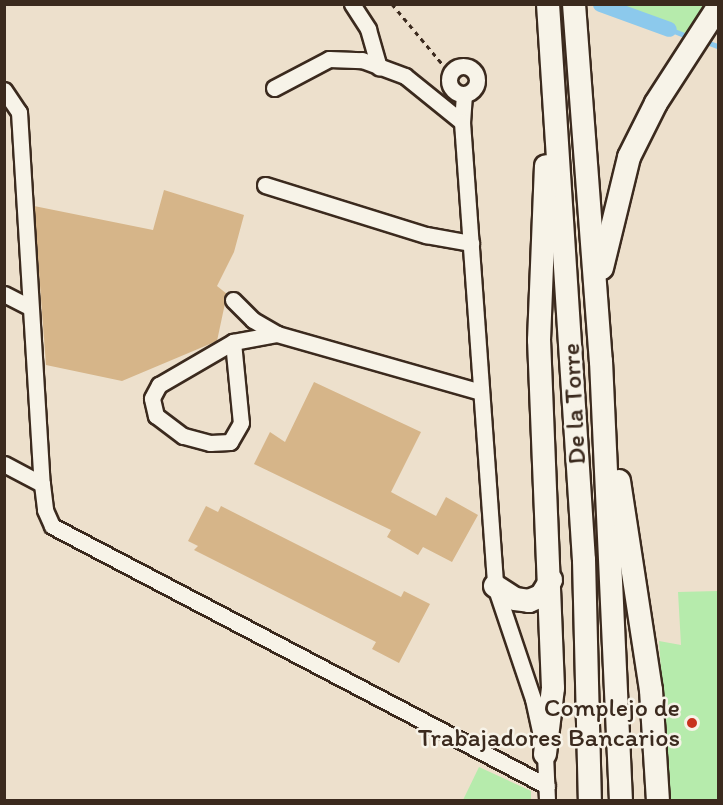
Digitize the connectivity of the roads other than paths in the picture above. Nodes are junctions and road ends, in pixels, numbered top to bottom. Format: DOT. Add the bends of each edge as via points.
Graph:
graph roads {
  1 [pos="352,4"];
  2 [pos="548,4"];
  3 [pos="574,4"];
  4 [pos="718,8"];
  5 [pos="379,66"];
  6 [pos="552,68"];
  7 [pos="274,88"];
  8 [pos="4,90"];
  9 [pos="464,94"];
  10 [pos="462,122"];
  11 [pos="265,185"];
  12 [pos="471,243"];
  13 [pos="4,294"];
  14 [pos="234,300"];
  15 [pos="29,307"];
  16 [pos="597,314"];
  17 [pos="277,334"];
  18 [pos="233,342"];
  19 [pos="601,361"];
  20 [pos="482,392"];
  21 [pos="4,464"];
  22 [pos="42,484"];
  23 [pos="551,580"];
  24 [pos="495,586"];
  25 [pos="545,754"];
  26 [pos="547,793"];
  27 [pos="590,801"];
  28 [pos="621,801"];
  29 [pos="658,801"];
  1 -- 5 [label="street" via="368,29"];
  2 -- 6 [label="highway, De la Torre"];
  3 -- 16 [label="highway, De la Torre"];
  4 -- 16 [label="highway" via="629,157 610,224"];
  5 -- 7 [label="street" via="362,60 329,58"];
  5 -- 10 [label="street" via="405,76"];
  6 -- 23 [label="highway" via="539,340"];
  6 -- 27 [label="highway, De la Torre" via="584,560"];
  8 -- 15 [label="street" via="18,112"];
  9 -- 9 [label="street" via="451,88 450,73 462,65 474,70 477,83"];
  9 -- 10 [label="street"];
  10 -- 12 [label="street"];
  11 -- 12 [label="street" via="426,235"];
  12 -- 20 [label="street"];
  13 -- 15 [label="street"];
  14 -- 17 [label="street" via="253,320"];
  15 -- 22 [label="street"];
  16 -- 19 [label="highway, De la Torre"];
  17 -- 18 [label="street"];
  17 -- 20 [label="street"];
  18 -- 18 [label="street" via="159,385 152,398 156,416 183,436 210,443 230,442 241,423"];
  19 -- 28 [label="highway, De la Torre"];
  19 -- 29 [label="highway" via="651,690"];
  20 -- 24 [label="street"];
  21 -- 22 [label="street"];
  22 -- 26 [label="street" via="45,510 52,526"];
  23 -- 24 [label="highway" via="541,596 530,601 515,599"];
  23 -- 25 [label="highway" via="553,688"];
  24 -- 25 [label="street" via="524,667"];
  25 -- 26 [label="street"];
}
